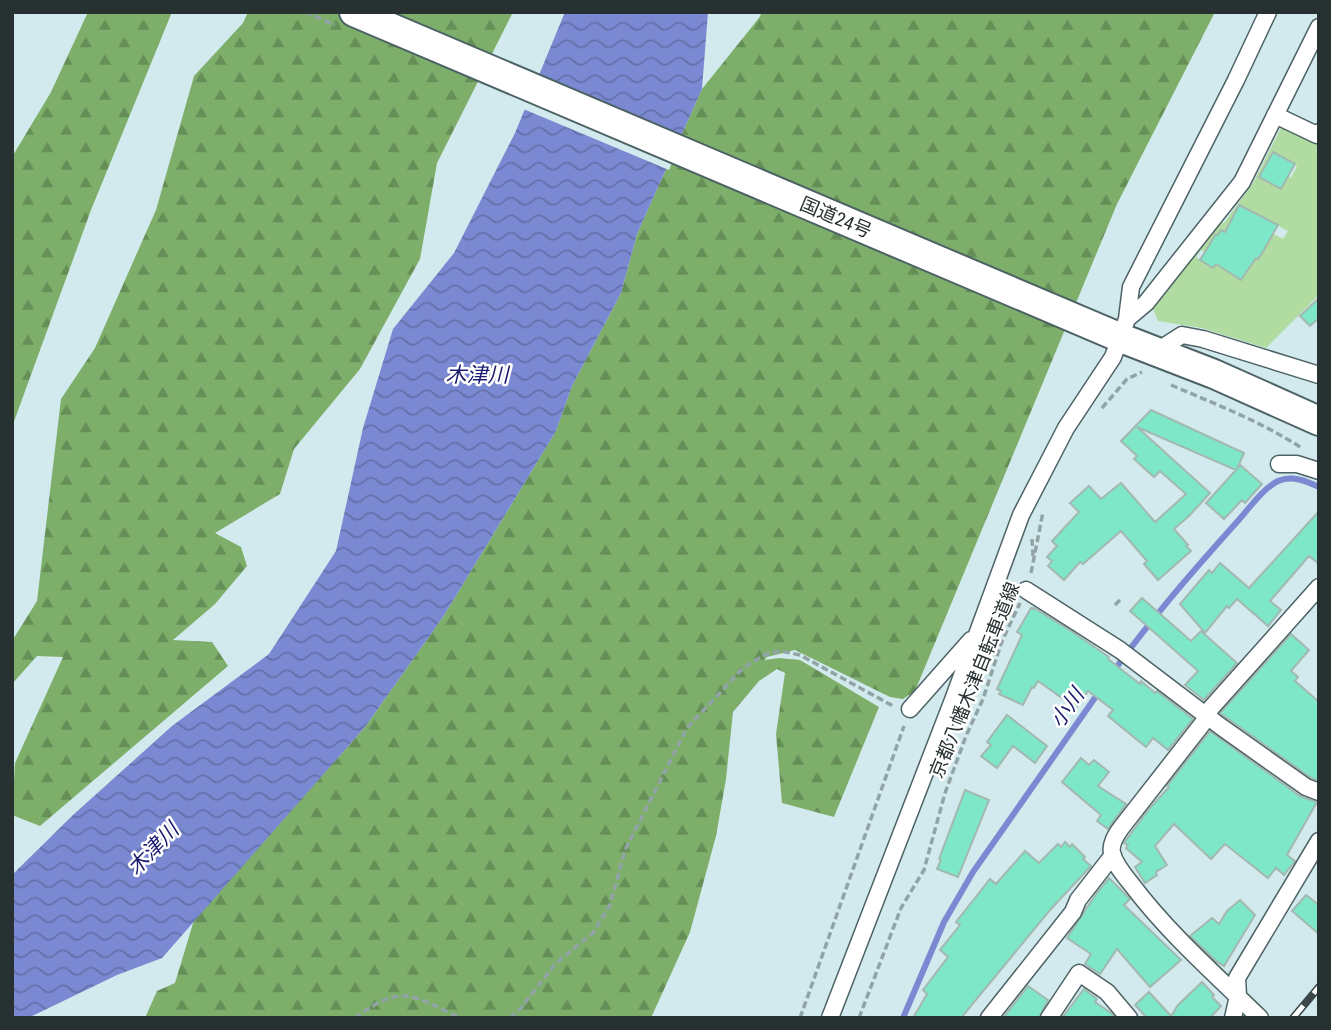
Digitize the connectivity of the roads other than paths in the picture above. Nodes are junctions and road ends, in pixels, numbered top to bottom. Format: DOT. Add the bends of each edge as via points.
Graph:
graph roads {
  1 [pos="354,12"];
  2 [pos="1268,12"];
  3 [pos="1319,27"];
  4 [pos="1275,115"];
  5 [pos="1319,132"];
  6 [pos="1116,328"];
  7 [pos="1151,366"];
  8 [pos="1319,375"];
  9 [pos="1319,421"];
  10 [pos="1279,464"];
  11 [pos="1319,471"];
  12 [pos="1319,587"];
  13 [pos="1026,590"];
  14 [pos="978,633"];
  15 [pos="910,709"];
  16 [pos="1207,715"];
  17 [pos="1319,792"];
  18 [pos="1319,841"];
  19 [pos="1113,855"];
  20 [pos="1238,996"];
  21 [pos="830,1018"];
  22 [pos="989,1018"];
  23 [pos="1049,1018"];
  24 [pos="1129,1018"];
  25 [pos="1233,1018"];
  26 [pos="1260,1018"];
  1 -- 6 [label="highway, 国道24号"];
  2 -- 6 [label="street" via="1131,286"];
  3 -- 4 [label="street"];
  4 -- 5 [label="street" via="1317,135"];
  4 -- 6 [label="street" via="1242,182 1146,303"];
  6 -- 7 [label="highway, 国道24号"];
  6 -- 14 [label="street" via="1114,357 1066,428 1025,506"];
  7 -- 8 [label="street" via="1182,335"];
  7 -- 9 [label="highway, 国道24号" via="1214,374"];
  10 -- 11 [label="street"];
  12 -- 16 [label="street"];
  13 -- 16 [label="street"];
  14 -- 15 [label="street"];
  14 -- 21 [label="street"];
  16 -- 17 [label="street"];
  16 -- 19 [label="street" via="1121,828 1112,844"];
  18 -- 20 [label="street" via="1237,978"];
  19 -- 20 [label="street" via="1119,869 1173,933"];
  19 -- 22 [label="street"];
  20 -- 25 [label="street"];
  20 -- 26 [label="street"];
  23 -- 24 [label="street" via="1079,973 1107,992"];
}
